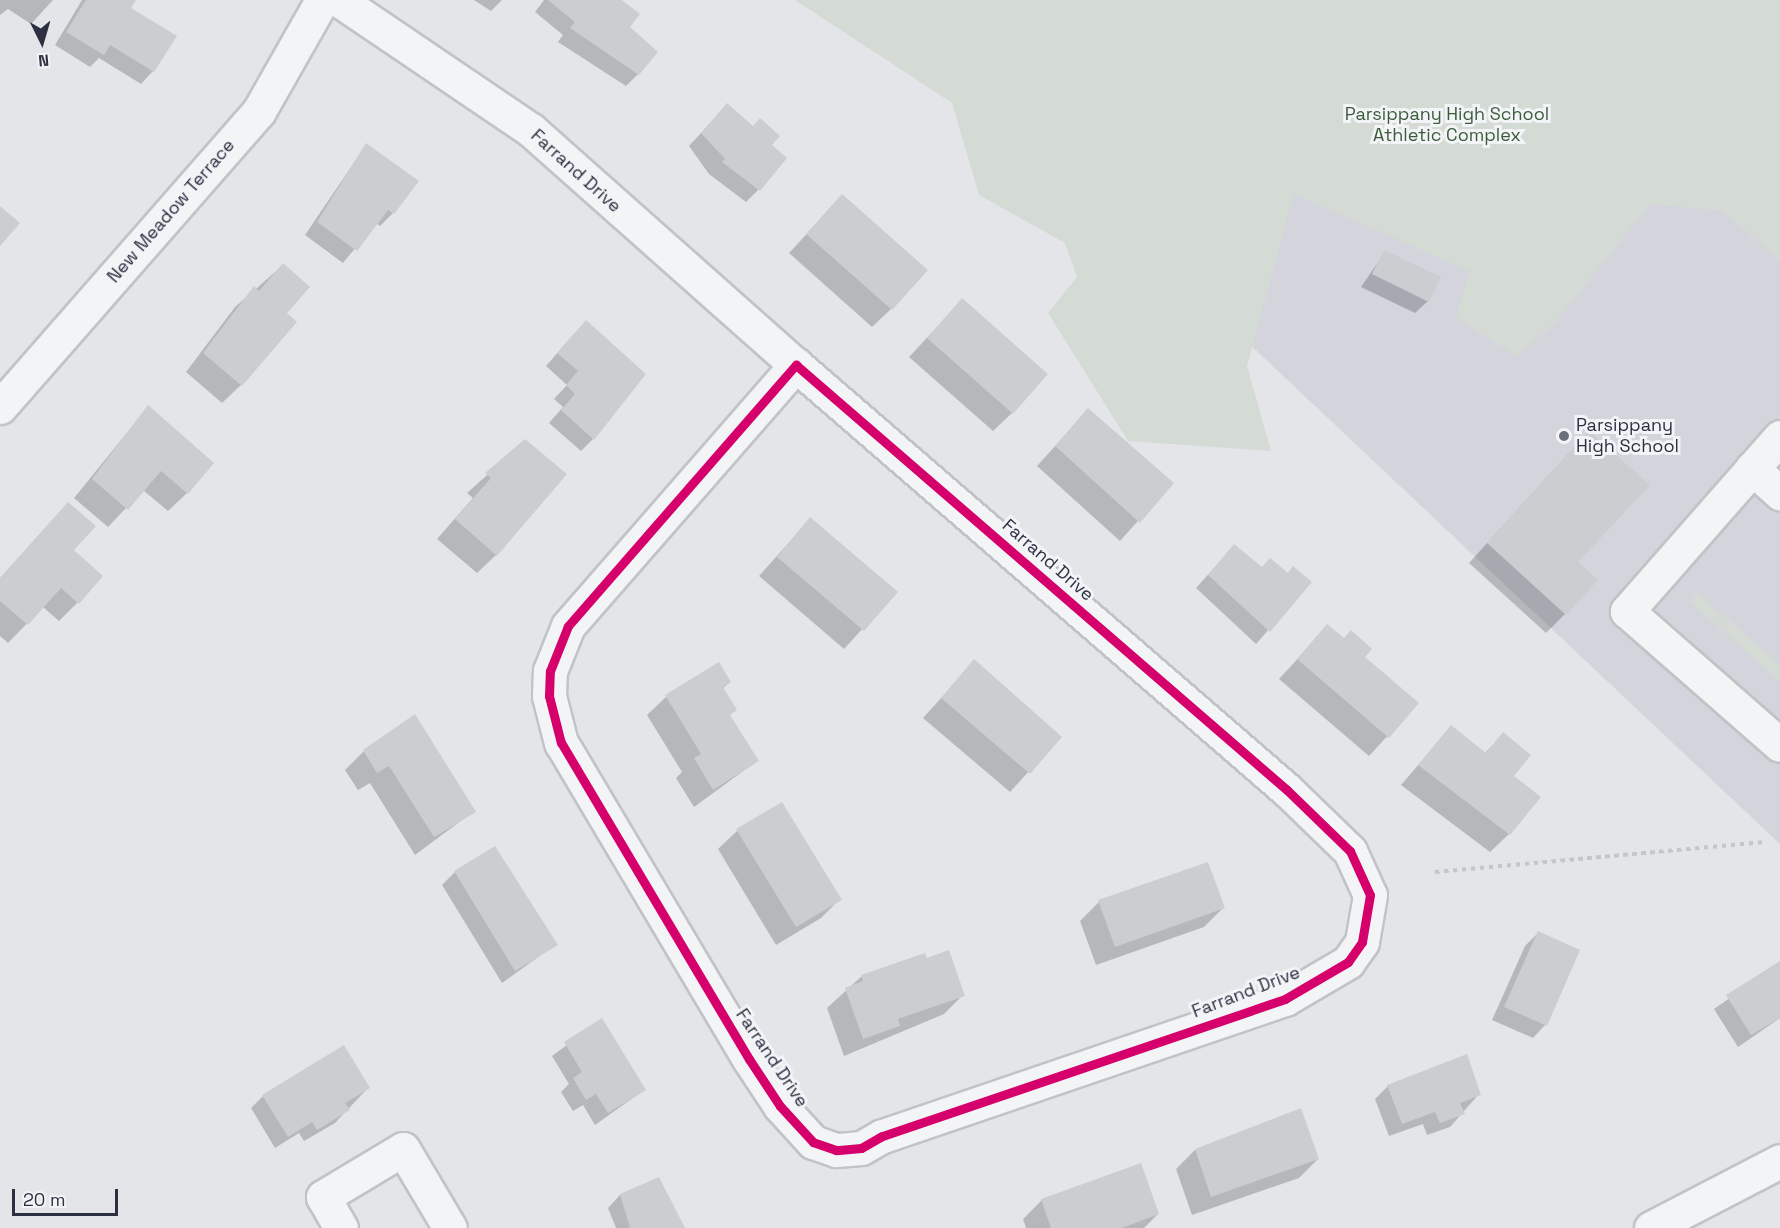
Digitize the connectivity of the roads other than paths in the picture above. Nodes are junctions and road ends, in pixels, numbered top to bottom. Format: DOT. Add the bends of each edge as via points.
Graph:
graph roads {
  1 [pos="322,0"];
  2 [pos="339,0"];
  3 [pos="796,365"];
  4 [pos="0,407"];
  5 [pos="1780,437"];
  6 [pos="1752,468"];
  7 [pos="1780,493"];
  8 [pos="1780,745"];
  9 [pos="1780,1161"];
  10 [pos="1704,1216"];
  11 [pos="342,1228"];
  12 [pos="450,1228"];
  13 [pos="1651,1228"];
  1 -- 4 [label="street, New Meadow Terrace" via="259,111"];
  2 -- 3 [label="street, Farrand Drive" via="531,130"];
  3 -- 3 [label="street, Farrand Drive" via="1126,649 1350,851 1370,894 1362,942 1348,962 1285,999 882,1136 861,1148 836,1150 813,1142 780,1106 749,1059 561,743 549,696 550,671 568,626"];
  5 -- 6 [label="street"];
  6 -- 7 [label="street"];
  6 -- 8 [label="street" via="1627,611"];
  9 -- 10 [label="street"];
  10 -- 13 [label="street"];
  11 -- 12 [label="street" via="323,1197 403,1149"];
}
